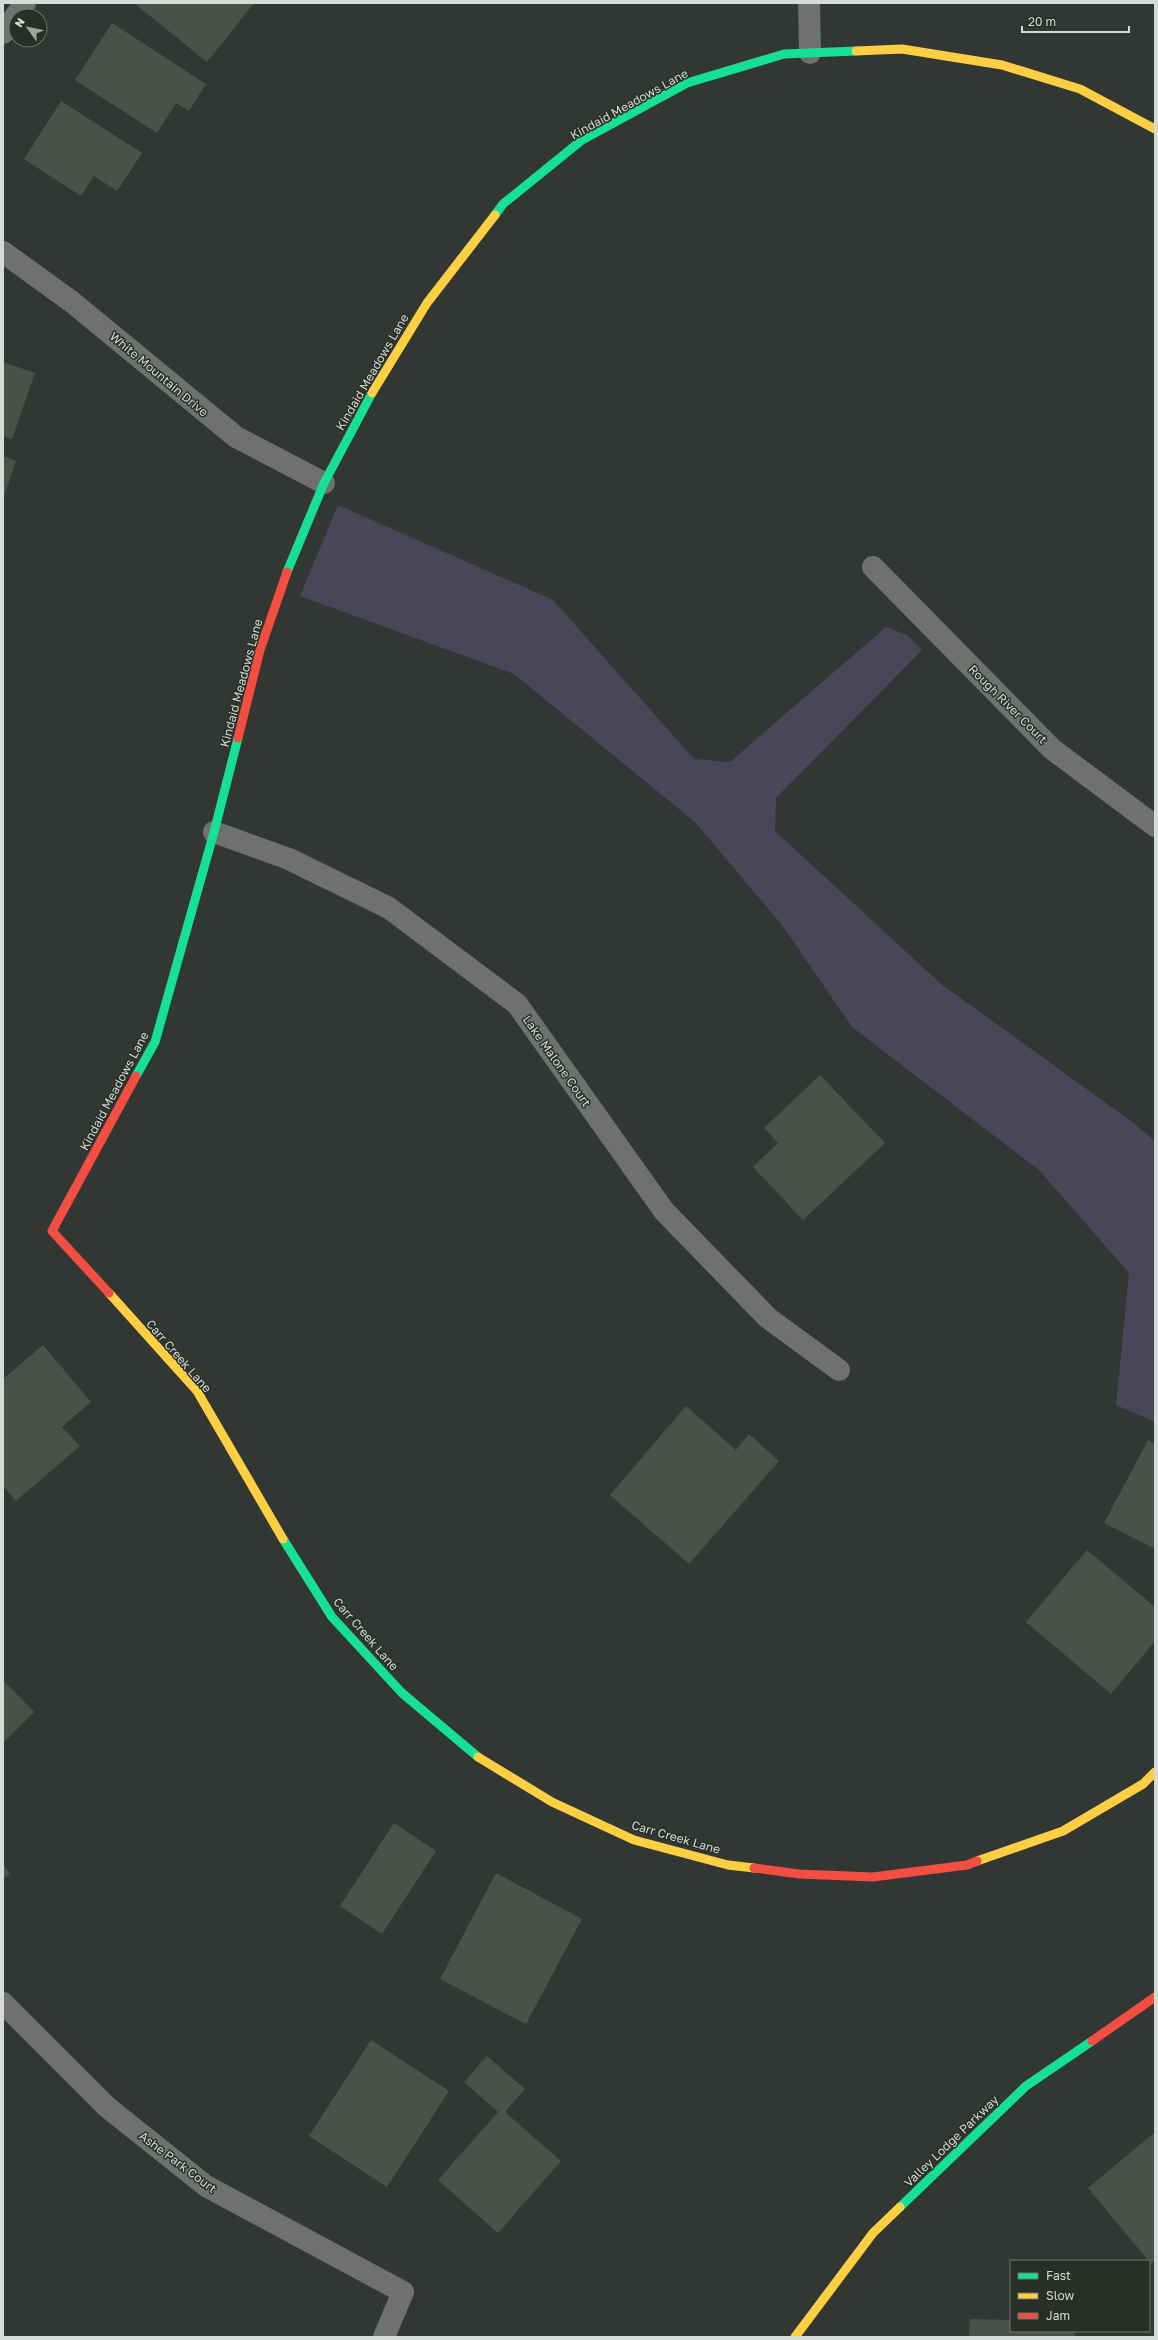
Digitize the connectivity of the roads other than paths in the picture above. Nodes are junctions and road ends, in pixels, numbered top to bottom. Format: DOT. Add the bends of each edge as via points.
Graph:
graph roads {
  1 [pos="25,3"];
  2 [pos="808,3"];
  3 [pos="3,33"];
  4 [pos="810,52"];
  5 [pos="1155,129"];
  6 [pos="3,252"];
  7 [pos="324,483"];
  8 [pos="873,567"];
  9 [pos="1155,826"];
  10 [pos="214,832"];
  11 [pos="52,1231"];
  12 [pos="839,1370"];
  13 [pos="1155,1772"];
  14 [pos="1155,1997"];
  15 [pos="3,2003"];
  16 [pos="384,2337"];
  17 [pos="795,2337"];
  1 -- 3 [label="street"];
  2 -- 4 [label="street"];
  4 -- 5 [label="street, Kindaid Meadows Lane" via="902,48 1002,65 1080,89"];
  4 -- 7 [label="street, Kindaid Meadows Lane" via="784,54 687,83 582,140 503,204 427,303 358,417"];
  6 -- 7 [label="street, White Mountain Drive" via="72,302 236,437"];
  7 -- 10 [label="street, Kindaid Meadows Lane" via="291,560 260,650"];
  8 -- 9 [label="street, Rough River Court" via="1052,749"];
  10 -- 11 [label="street, Kindaid Meadows Lane" via="155,1042"];
  10 -- 12 [label="street, Lake Malone Court" via="289,859 389,908 517,1004 664,1211 768,1318"];
  11 -- 13 [label="street, Carr Creek Lane" via="197,1391 287,1546 332,1617 402,1693 476,1756 552,1802 634,1840 728,1865 799,1874 873,1877 968,1865 1063,1831 1143,1784"];
  14 -- 17 [label="street, Valley Lodge Parkway" via="1026,2086 873,2233"];
  15 -- 16 [label="street, Ashe Park Court" via="107,2106 206,2186 403,2292"];
}
